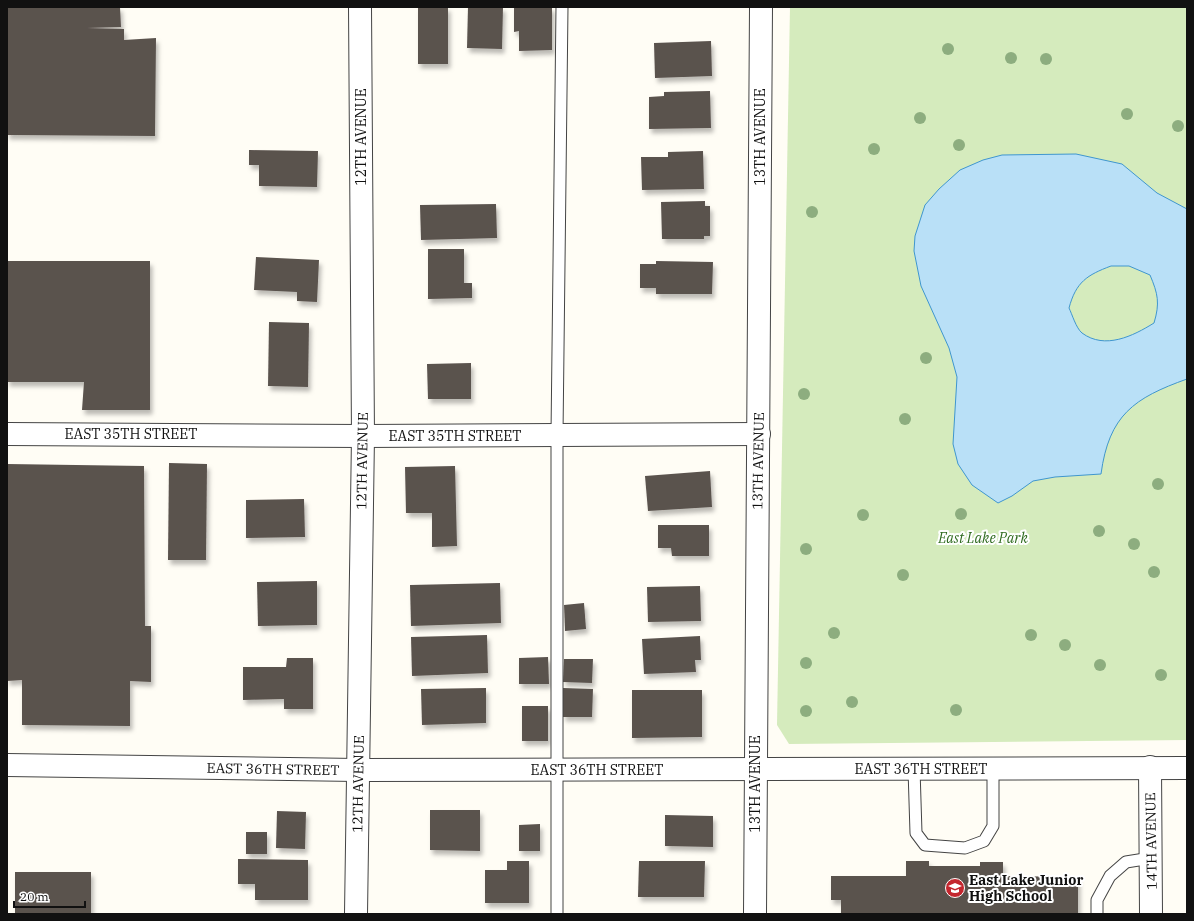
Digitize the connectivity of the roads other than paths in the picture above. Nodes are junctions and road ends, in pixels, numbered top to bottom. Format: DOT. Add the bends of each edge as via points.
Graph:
graph roads {
  1 [pos="360,7"];
  2 [pos="562,7"];
  3 [pos="761,7"];
  4 [pos="7,434"];
  5 [pos="759,434"];
  6 [pos="557,435"];
  7 [pos="363,436"];
  8 [pos="7,765"];
  9 [pos="1150,767"];
  10 [pos="993,768"];
  11 [pos="1187,768"];
  12 [pos="914,769"];
  13 [pos="357,770"];
  14 [pos="558,770"];
  15 [pos="755,770"];
  16 [pos="1151,858"];
  17 [pos="356,914"];
  18 [pos="557,914"];
  19 [pos="755,914"];
  20 [pos="1097,914"];
  21 [pos="1151,914"];
  1 -- 7 [label="street, 12TH AVENUE"];
  2 -- 6 [label="lane"];
  3 -- 5 [label="street, 13TH AVENUE"];
  4 -- 7 [label="street, EAST 35TH STREET"];
  5 -- 6 [label="street, EAST 35TH STREET"];
  5 -- 15 [label="street, 13TH AVENUE"];
  6 -- 7 [label="street, EAST 35TH STREET"];
  6 -- 14 [label="lane"];
  7 -- 13 [label="street, 12TH AVENUE"];
  8 -- 13 [label="street, EAST 36TH STREET"];
  9 -- 10 [label="street, EAST 36TH STREET"];
  9 -- 11 [label="street, EAST 36TH STREET"];
  9 -- 16 [label="street, 14TH AVENUE"];
  10 -- 12 [label="street, EAST 36TH STREET"];
  10 -- 12 [label="lane" via="993,826 984,842 966,848 925,845 916,833"];
  12 -- 15 [label="street, EAST 36TH STREET"];
  13 -- 14 [label="street, EAST 36TH STREET"];
  13 -- 17 [label="street, 12TH AVENUE"];
  14 -- 15 [label="street, EAST 36TH STREET"];
  14 -- 18 [label="lane"];
  15 -- 19 [label="street, 13TH AVENUE"];
  16 -- 20 [label="lane" via="1126,862 1110,876 1097,900"];
  16 -- 21 [label="street, 14TH AVENUE"];
}
